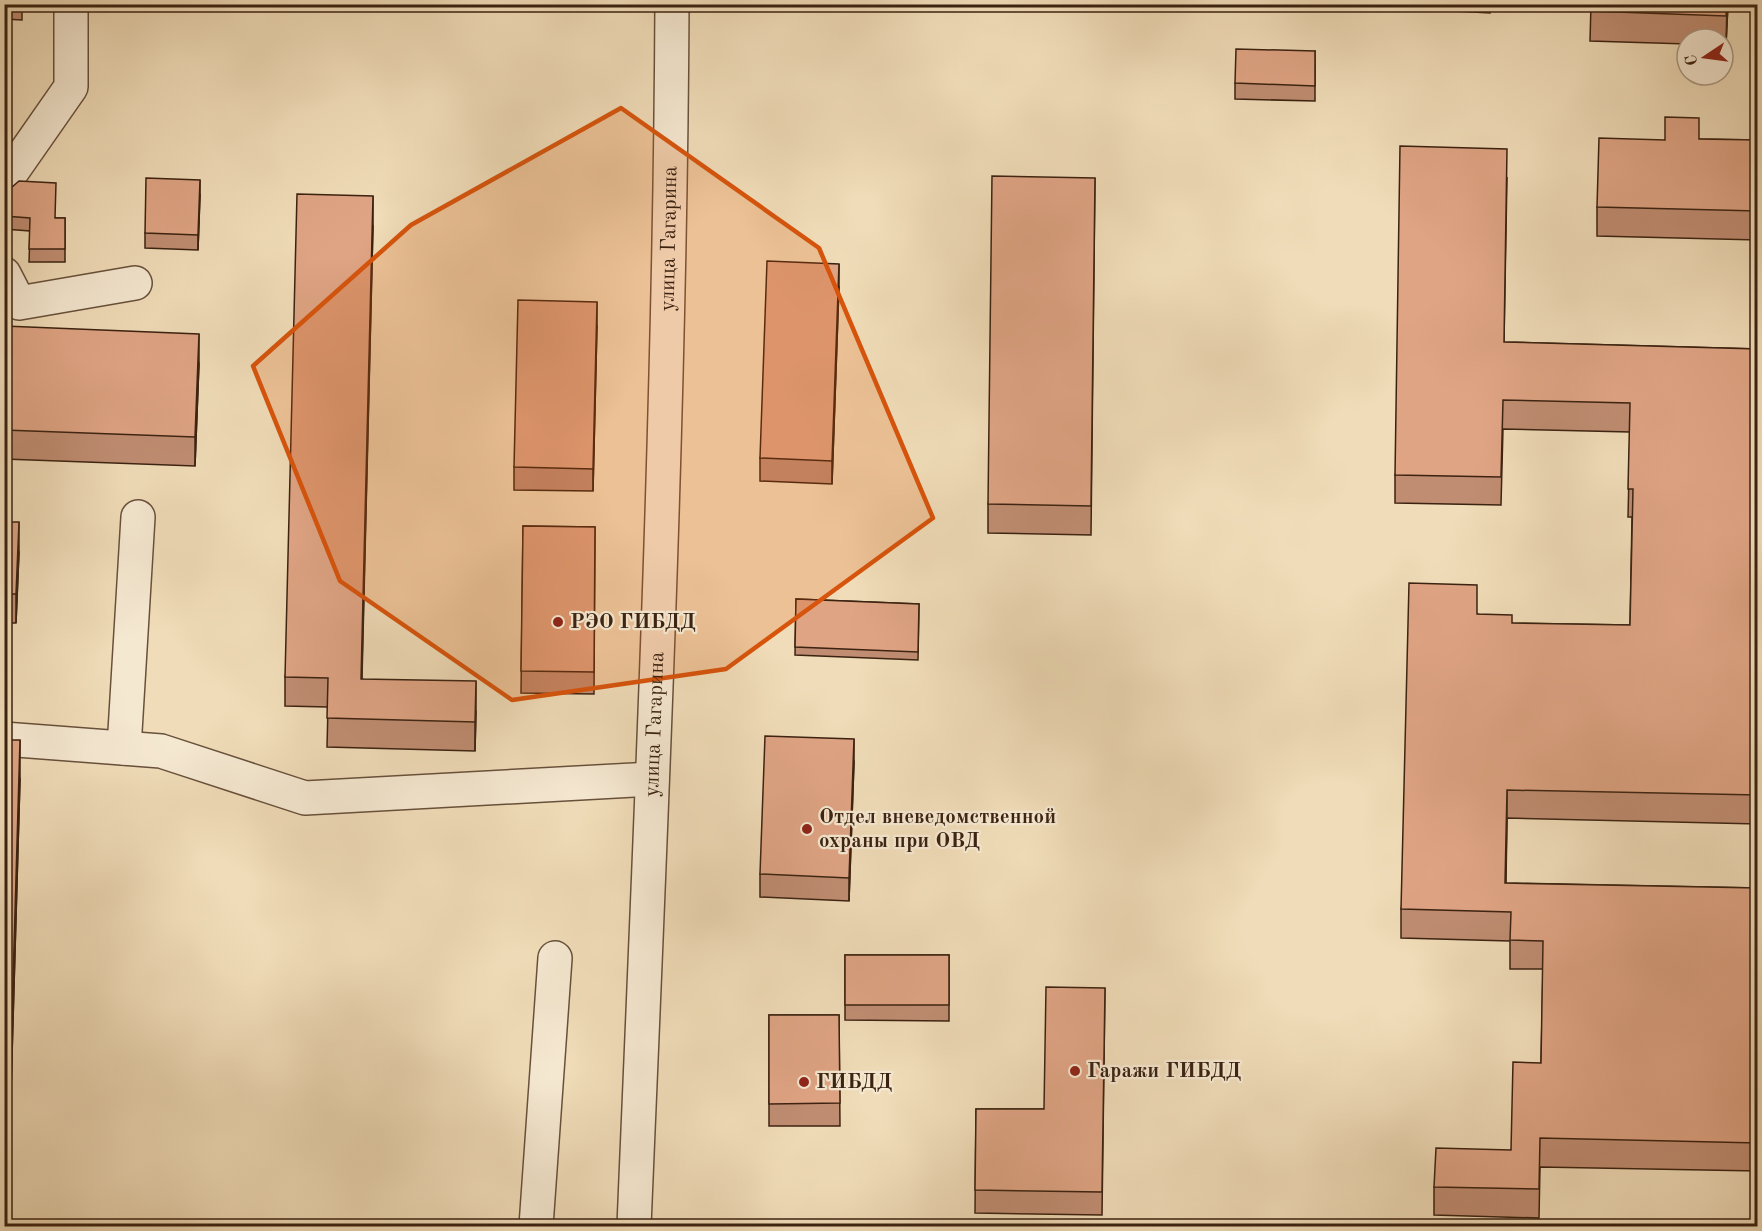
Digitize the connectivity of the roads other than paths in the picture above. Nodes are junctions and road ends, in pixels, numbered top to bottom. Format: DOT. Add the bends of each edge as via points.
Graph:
graph roads {
  1 [pos="71,4"];
  2 [pos="672,4"];
  3 [pos="4,183"];
  4 [pos="4,274"];
  5 [pos="135,283"];
  6 [pos="138,517"];
  7 [pos="4,739"];
  8 [pos="124,748"];
  9 [pos="652,779"];
  10 [pos="555,958"];
  11 [pos="537,1227"];
  12 [pos="634,1227"];
  1 -- 3 [label="street" via="71,87"];
  2 -- 9 [label="street, улица Гагарина" via="670,247"];
  4 -- 5 [label="street" via="19,303"];
  6 -- 8 [label="street"];
  7 -- 8 [label="street"];
  8 -- 9 [label="street" via="161,751 305,798"];
  9 -- 12 [label="street, улица Гагарина"];
  10 -- 11 [label="street"];
}
